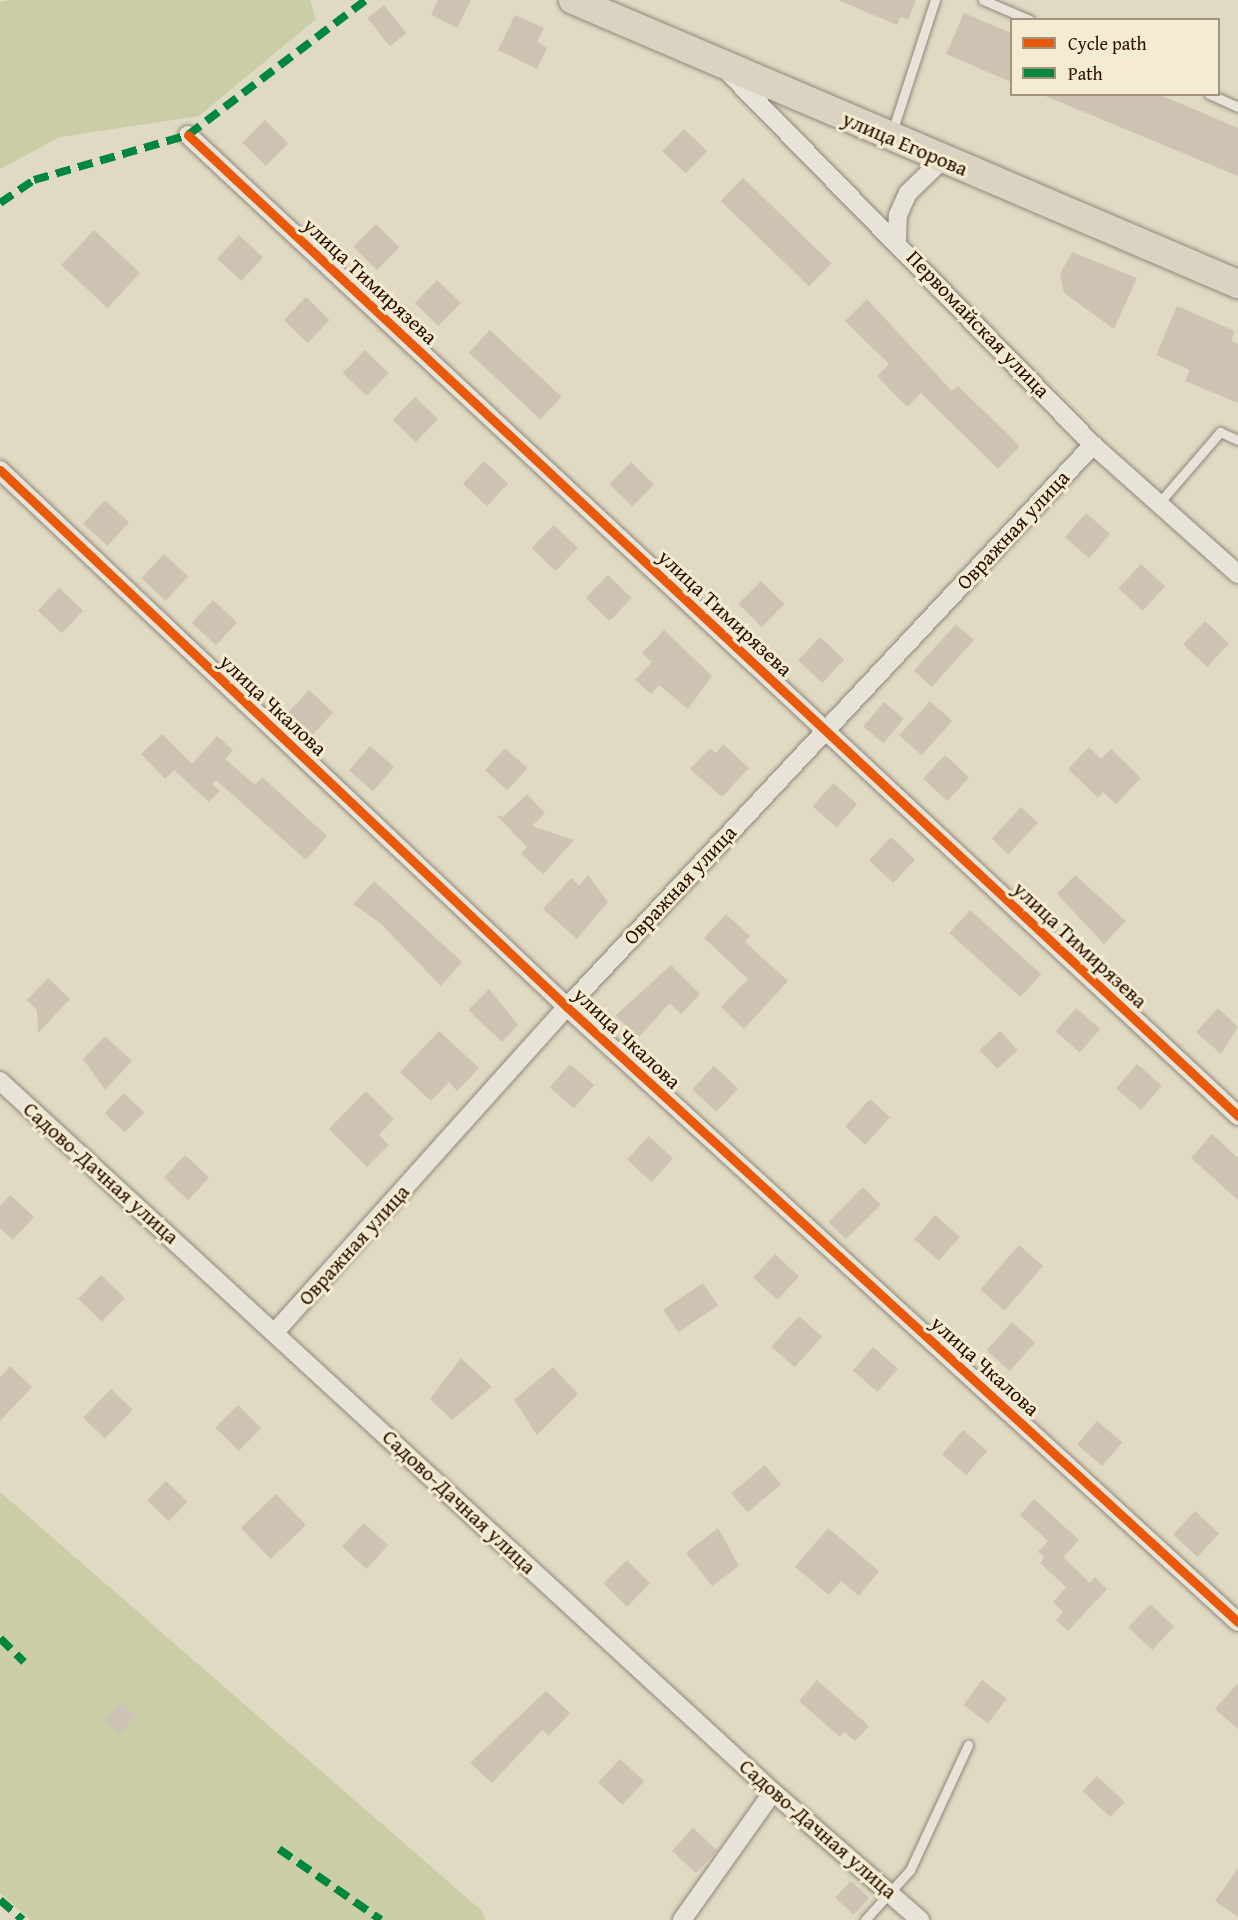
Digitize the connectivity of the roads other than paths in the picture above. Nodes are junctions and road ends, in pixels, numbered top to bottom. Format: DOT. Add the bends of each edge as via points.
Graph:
graph roads {
  1 [pos="573,0"];
  2 [pos="935,0"];
  3 [pos="983,0"];
  4 [pos="1025,18"];
  5 [pos="724,68"];
  6 [pos="1213,96"];
  7 [pos="1238,107"];
  8 [pos="188,135"];
  9 [pos="890,137"];
  10 [pos="942,160"];
  11 [pos="897,239"];
  12 [pos="1238,284"];
  13 [pos="1238,440"];
  14 [pos="1093,445"];
  15 [pos="0,470"];
  16 [pos="1159,503"];
  17 [pos="1238,574"];
  18 [pos="824,731"];
  19 [pos="567,1007"];
  20 [pos="0,1081"];
  21 [pos="1238,1116"];
  22 [pos="275,1332"];
  23 [pos="1238,1622"];
  24 [pos="968,1746"];
  25 [pos="773,1792"];
  26 [pos="890,1893"];
  27 [pos="682,1920"];
  28 [pos="865,1920"];
  29 [pos="920,1920"];
  1 -- 5 [label="main road, улица Егорова"];
  2 -- 9 [label="lane"];
  3 -- 4 [label="lane"];
  5 -- 9 [label="main road, улица Егорова"];
  5 -- 11 [label="street, Первомайская улица"];
  6 -- 7 [label="lane"];
  8 -- 18 [label="street, улица Тимирязева"];
  9 -- 10 [label="main road, улица Егорова"];
  10 -- 11 [label="street" via="908,193 898,215"];
  10 -- 12 [label="main road, улица Егорова"];
  11 -- 14 [label="street, Первомайская улица"];
  13 -- 16 [label="lane" via="1220,432"];
  14 -- 16 [label="street, Первомайская улица"];
  14 -- 18 [label="street, Овражная улица"];
  15 -- 19 [label="street, улица Чкалова"];
  16 -- 17 [label="street, Первомайская улица"];
  18 -- 19 [label="street, Овражная улица"];
  18 -- 21 [label="street, улица Тимирязева"];
  19 -- 22 [label="street, Овражная улица"];
  19 -- 23 [label="street, улица Чкалова"];
  20 -- 22 [label="street, Садово-Дачная улица"];
  22 -- 25 [label="street, Садово-Дачная улица"];
  24 -- 26 [label="lane" via="910,1870"];
  25 -- 26 [label="street, Садово-Дачная улица"];
  25 -- 27 [label="street"];
  26 -- 28 [label="lane"];
  26 -- 29 [label="street, Садово-Дачная улица"];
}
